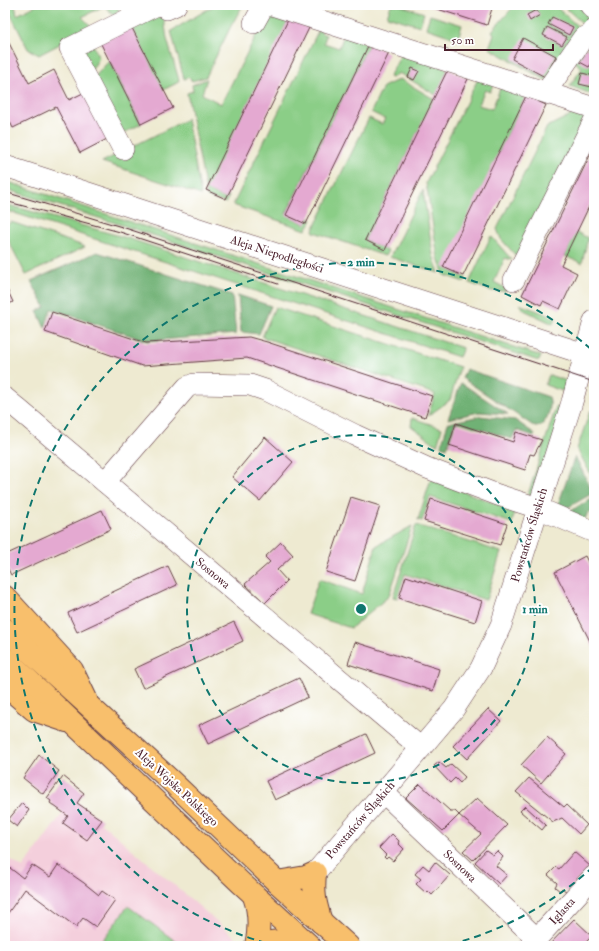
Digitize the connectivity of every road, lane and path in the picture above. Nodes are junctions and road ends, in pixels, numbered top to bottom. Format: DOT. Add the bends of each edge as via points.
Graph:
graph roads {
  1 [pos="157,5"];
  2 [pos="164,5"];
  3 [pos="176,5"];
  4 [pos="272,5"];
  5 [pos="590,5"];
  6 [pos="594,9"];
  7 [pos="594,30"];
  8 [pos="552,83"];
  9 [pos="594,108"];
  10 [pos="594,121"];
  11 [pos="123,149"];
  12 [pos="5,166"];
  13 [pos="514,280"];
  14 [pos="594,321"];
  15 [pos="589,355"];
  16 [pos="5,398"];
  17 [pos="105,482"];
  18 [pos="538,508"];
  19 [pos="594,532"];
  20 [pos="5,597"];
  21 [pos="5,629"];
  22 [pos="5,658"];
  23 [pos="5,685"];
  24 [pos="90,708"];
  25 [pos="74,724"];
  26 [pos="421,748"];
  27 [pos="384,793"];
  28 [pos="315,874"];
  29 [pos="594,876"];
  30 [pos="277,882"];
  31 [pos="254,896"];
  32 [pos="321,922"];
  33 [pos="533,942"];
  34 [pos="308,944"];
  35 [pos="258,946"];
  36 [pos="348,946"];
  1 -- 11 [label="street" via="70,48"];
  2 -- 3 [label="street" via="167,9"];
  4 -- 9 [label="street"];
  5 -- 6 [label="street"];
  7 -- 8 [label="street" via="583,38"];
  10 -- 13 [label="street"];
  12 -- 15 [label="street, Aleja Niepodległości"];
  14 -- 15 [label="street, Powstańców Śląskich"];
  15 -- 18 [label="street, Powstańców Śląskich"];
  16 -- 17 [label="street, Sosnowa"];
  17 -- 18 [label="street" via="187,387 194,384 250,385 427,468"];
  17 -- 26 [label="street, Sosnowa"];
  18 -- 19 [label="street"];
  18 -- 26 [label="street, Powstańców Śląskich" via="501,625 481,668 454,709"];
  20 -- 24 [label="main road" via="72,670"];
  21 -- 24 [label="main road, Aleja Wojska Polskiego"];
  22 -- 25 [label="main road, Aleja Wojska Polskiego"];
  23 -- 25 [label="main road" via="34,710"];
  24 -- 30 [label="main road, Aleja Wojska Polskiego"];
  25 -- 31 [label="main road, Aleja Wojska Polskiego"];
  26 -- 27 [label="street, Powstańców Śląskich"];
  27 -- 28 [label="street, Powstańców Śląskich"];
  27 -- 33 [label="street, Sosnowa"];
  28 -- 30 [label="main road"];
  28 -- 32 [label="main road" via="314,901"];
  29 -- 33 [label="street, Iglasta"];
  30 -- 32 [label="main road, Aleja Wojska Polskiego"];
  31 -- 34 [label="main road, Aleja Wojska Polskiego"];
  31 -- 35 [label="main road" via="260,923"];
  32 -- 36 [label="main road, Aleja Wojska Polskiego"];
  34 -- 35 [label="main road" via="275,941"];
}
